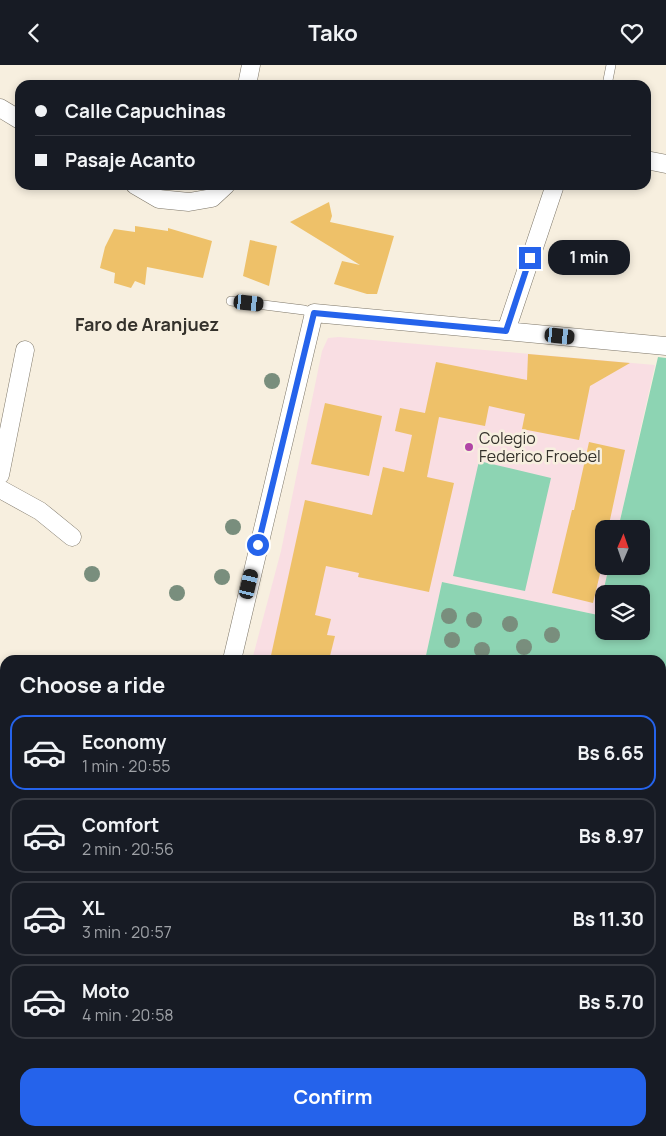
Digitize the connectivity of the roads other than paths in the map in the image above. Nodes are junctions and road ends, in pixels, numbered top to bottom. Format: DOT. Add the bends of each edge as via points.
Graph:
graph roads {
  1 [pos="251,65"];
  2 [pos="611,65"];
  3 [pos="248,80"];
  4 [pos="608,80"];
  5 [pos="0,108"];
  6 [pos="15,117"];
  7 [pos="651,162"];
  8 [pos="666,164"];
  9 [pos="144,190"];
  10 [pos="221,190"];
  11 [pos="553,190"];
  12 [pos="231,301"];
  13 [pos="314,313"];
  14 [pos="506,331"];
  15 [pos="666,346"];
  16 [pos="24,350"];
  17 [pos="0,475"];
  18 [pos="0,489"];
  19 [pos="72,537"];
  20 [pos="233,655"];
  1 -- 3 [label="street"];
  2 -- 4 [label="lane"];
  5 -- 6 [label="street"];
  7 -- 8 [label="street"];
  9 -- 10 [label="street" via="159,199 189,202 212,198"];
  11 -- 14 [label="street"];
  12 -- 13 [label="lane" via="304,309"];
  13 -- 14 [label="street"];
  13 -- 20 [label="street"];
  14 -- 15 [label="street"];
  16 -- 17 [label="street"];
  18 -- 19 [label="street" via="40,511"];
}
